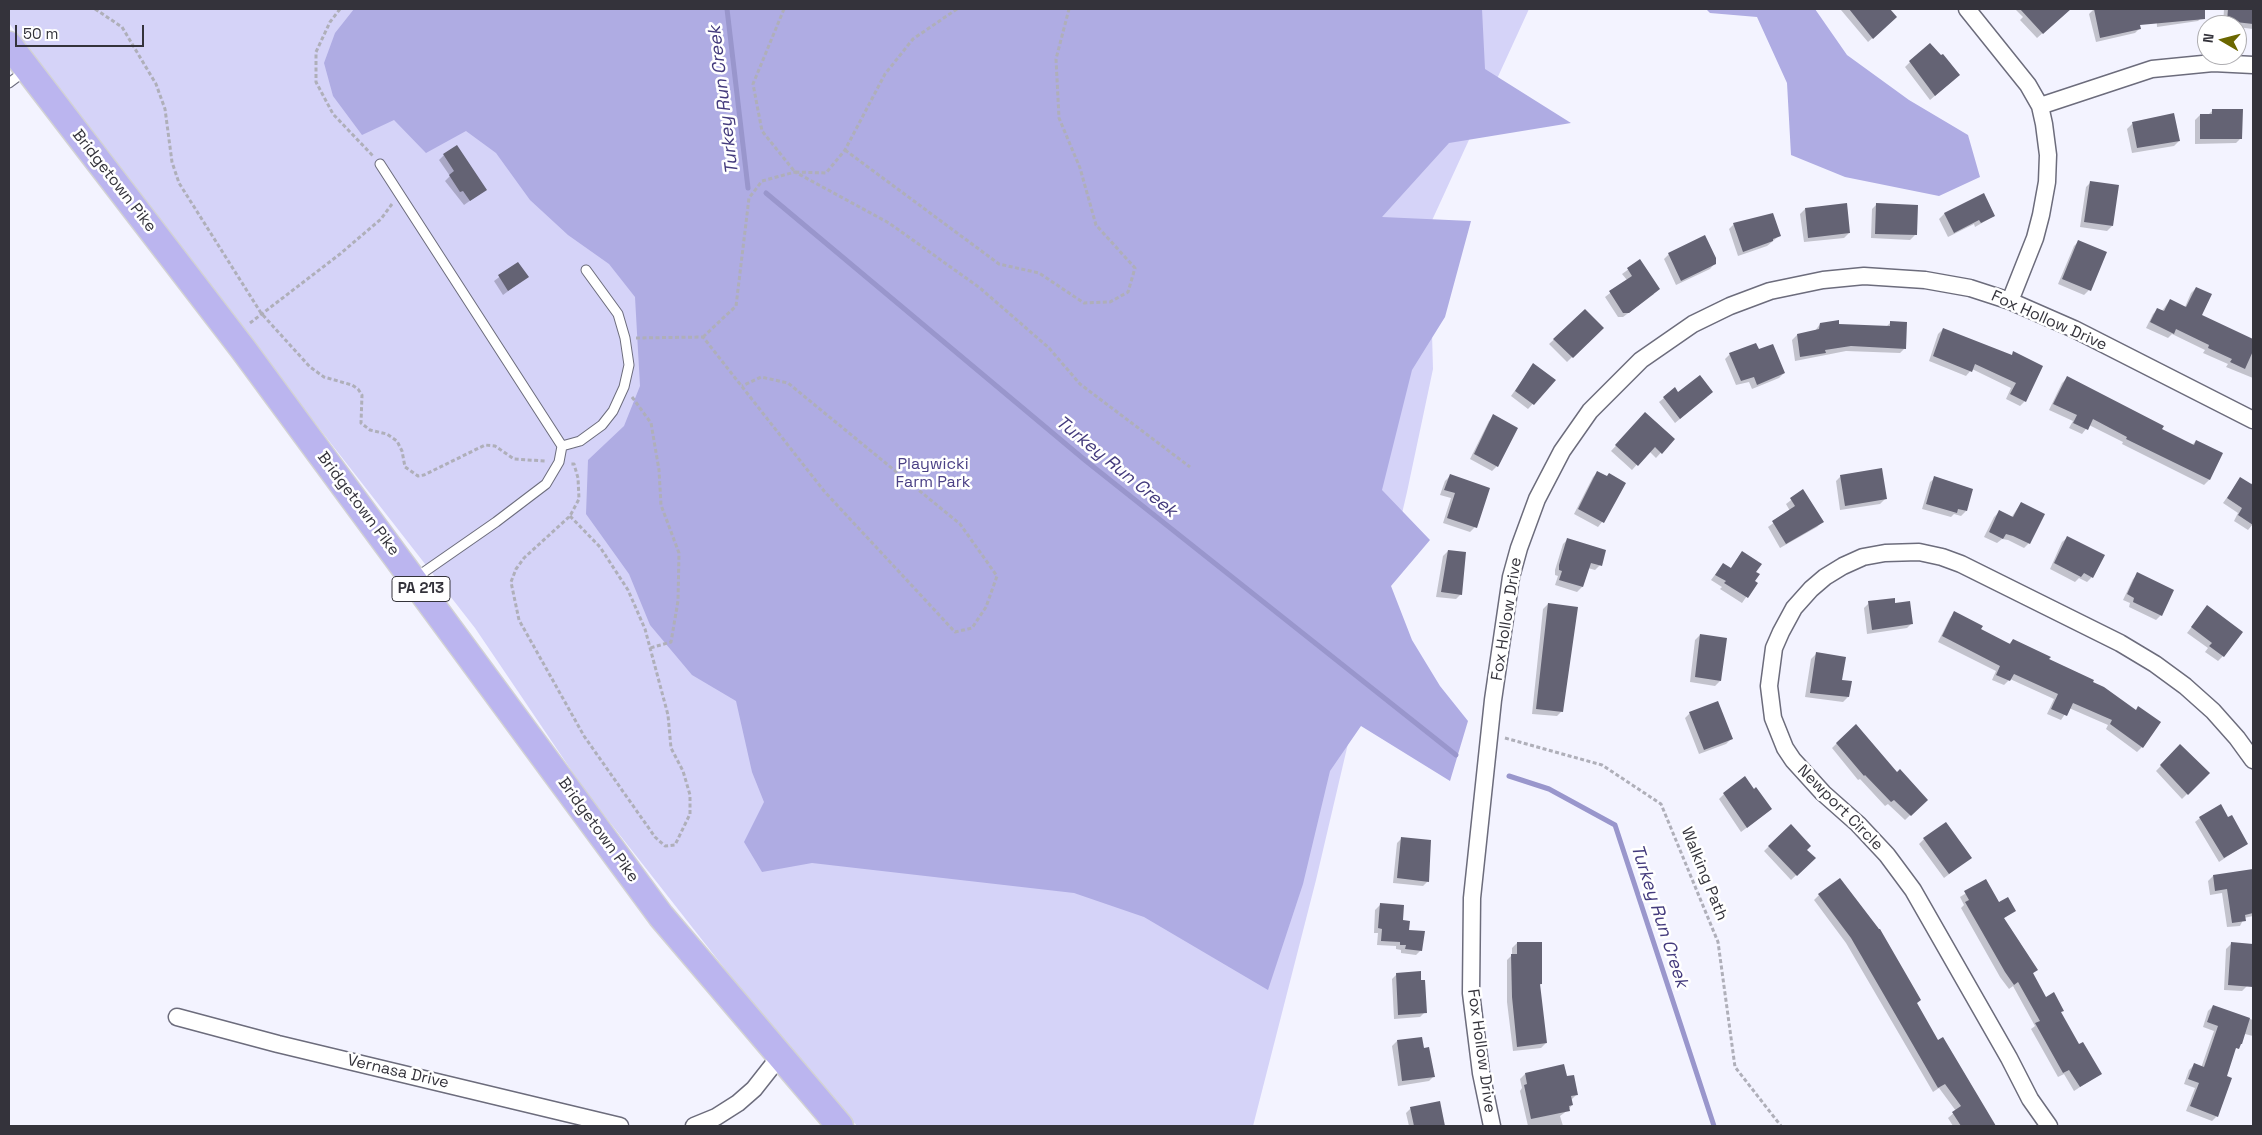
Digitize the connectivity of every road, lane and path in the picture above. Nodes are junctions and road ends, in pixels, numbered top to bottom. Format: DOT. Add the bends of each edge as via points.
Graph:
graph roads {
  1 [pos="95,9"];
  2 [pos="340,9"];
  3 [pos="784,9"];
  4 [pos="957,9"];
  5 [pos="1069,9"];
  6 [pos="1967,9"];
  7 [pos="9,44"];
  8 [pos="2253,65"];
  9 [pos="18,76"];
  10 [pos="2040,106"];
  11 [pos="845,150"];
  12 [pos="380,164"];
  13 [pos="795,172"];
  14 [pos="399,193"];
  15 [pos="586,270"];
  16 [pos="2010,301"];
  17 [pos="261,313"];
  18 [pos="703,337"];
  19 [pos="234,338"];
  20 [pos="625,338"];
  21 [pos="742,386"];
  22 [pos="624,387"];
  23 [pos="2253,420"];
  24 [pos="562,446"];
  25 [pos="559,462"];
  26 [pos="1190,467"];
  27 [pos="570,516"];
  28 [pos="414,579"];
  29 [pos="650,648"];
  30 [pos="1490,733"];
  31 [pos="2253,760"];
  32 [pos="177,1017"];
  33 [pos="780,1056"];
  34 [pos="620,1126"];
  35 [pos="694,1126"];
  36 [pos="840,1126"];
  37 [pos="1492,1126"];
  38 [pos="1781,1126"];
  39 [pos="2050,1126"];
  1 -- 17 [label="path" via="122,27 156,84 165,109 172,162 179,183"];
  2 -- 12 [label="path" via="316,52 316,82 333,114"];
  3 -- 13 [label="path" via="753,84 762,131"];
  4 -- 11 [label="path" via="907,46 885,74"];
  5 -- 11 [label="path" via="1056,59 1059,118 1080,168 1096,225 1135,268 1128,292 1110,302 1084,303 1039,273 999,264"];
  6 -- 10 [label="street" via="2018,71"];
  7 -- 9 [label="main road, Bridgetown Pike / PA 213"];
  8 -- 10 [label="street" via="2213,63 2152,70"];
  9 -- 19 [label="main road, Bridgetown Pike / PA 213"];
  10 -- 16 [label="street" via="2048,155 2047,182 2035,238"];
  11 -- 13 [label="path" via="826,173"];
  12 -- 14 [label="lane"];
  13 -- 18 [label="path" via="762,181 749,198 736,306"];
  13 -- 26 [label="path" via="889,223 980,288 1049,348 1080,384"];
  14 -- 17 [label="path" via="381,219 293,292"];
  14 -- 24 [label="lane"];
  15 -- 20 [label="lane" via="618,314"];
  16 -- 23 [label="street, Fox Hollow Drive"];
  16 -- 30 [label="street, Fox Hollow Drive" via="1970,288 1926,280 1864,276 1823,280 1770,291 1730,306 1693,324 1640,360 1590,411 1562,451 1537,499 1518,548 1511,577"];
  17 -- 19 [label="path"];
  17 -- 25 [label="path" via="324,378 358,388 362,395 361,423 397,441 405,467 418,476 485,445 495,446 514,459"];
  18 -- 20 [label="path"];
  18 -- 21 [label="path"];
  19 -- 28 [label="main road, Bridgetown Pike / PA 213"];
  20 -- 22 [label="lane" via="629,366"];
  21 -- 21 [label="path" via="824,491 955,632 972,628 986,607 997,576 960,524 788,383 761,377"];
  22 -- 24 [label="lane" via="602,426 580,441"];
  22 -- 29 [label="path" via="651,423 661,506 679,553 678,601 671,642"];
  24 -- 25 [label="lane"];
  25 -- 27 [label="path" via="574,464 578,478 579,499"];
  25 -- 28 [label="lane" via="546,484"];
  27 -- 29 [label="path" via="600,547 628,590"];
  27 -- 29 [label="path" via="516,569 511,582 519,620 584,736 655,838 664,846 675,845 690,814 690,795 683,771 671,748 668,715"];
  28 -- 33 [label="main road, Bridgetown Pike / PA 213" via="661,916"];
  30 -- 37 [label="street, Fox Hollow Drive" via="1472,898 1471,962 1475,1033"];
  30 -- 38 [label="path, Walking Path" via="1602,765 1661,804 1718,942 1735,1067"];
  31 -- 39 [label="street, Newport Circle" via="2213,711 2155,664 2120,643 1942,557 1919,552 1863,557 1825,577 1794,608 1781,632 1771,662 1769,686 1773,718 1785,748 1823,793 1882,849 1913,890 2030,1099"];
  32 -- 34 [label="street, Vernasa Drive"];
  33 -- 35 [label="street" via="754,1089 738,1103 716,1118"];
  33 -- 36 [label="main road, Bridgetown Pike / PA 213"];
}
